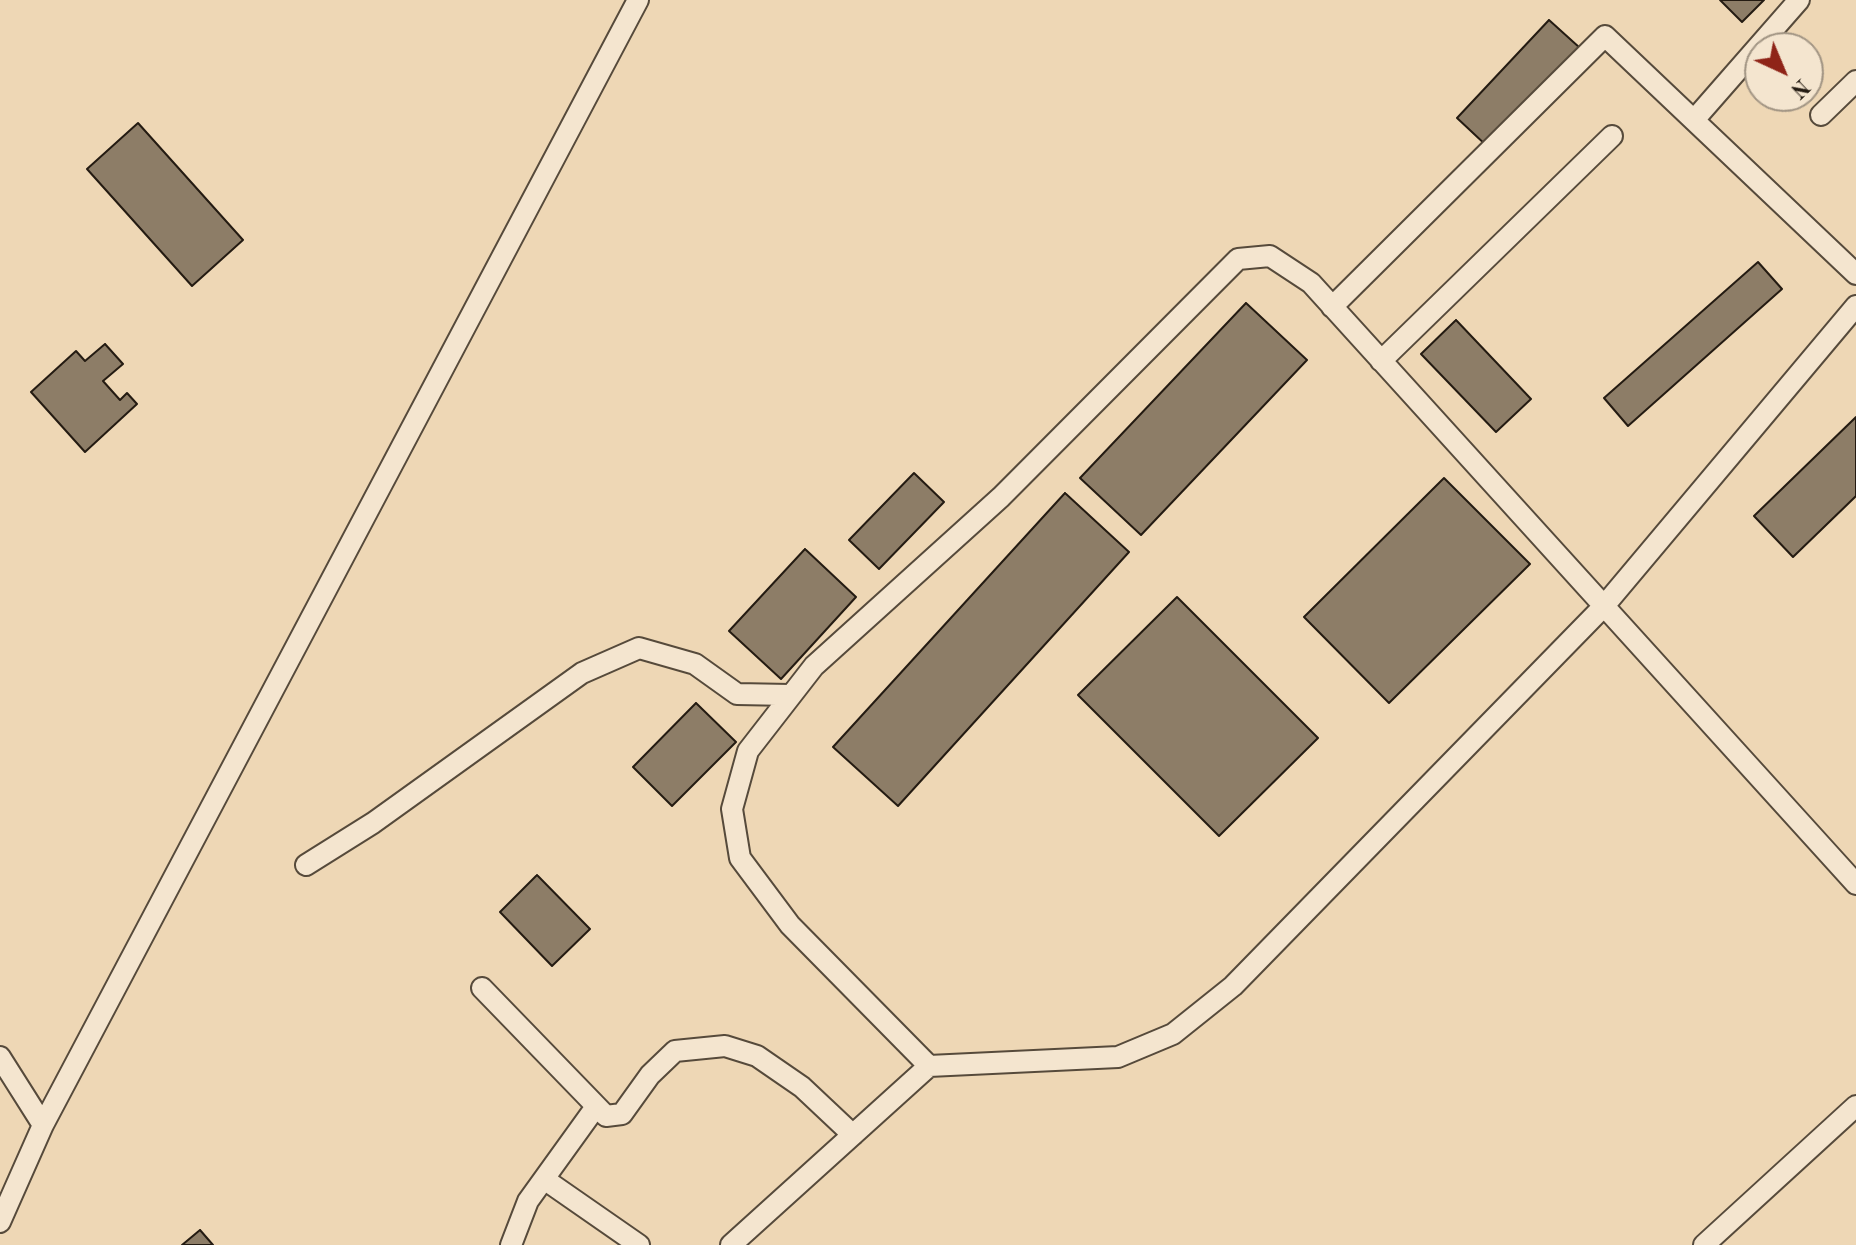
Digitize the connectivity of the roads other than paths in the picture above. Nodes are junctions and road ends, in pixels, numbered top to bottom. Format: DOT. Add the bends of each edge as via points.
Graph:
graph roads {
  1 [pos="638,0"];
  2 [pos="1799,0"];
  3 [pos="1856,81"];
  4 [pos="1821,115"];
  5 [pos="1694,120"];
  6 [pos="1612,136"];
  7 [pos="1856,274"];
  8 [pos="1856,306"];
  9 [pos="1332,307"];
  10 [pos="1381,361"];
  11 [pos="1604,606"];
  12 [pos="790,695"];
  13 [pos="306,865"];
  14 [pos="1856,884"];
  15 [pos="482,988"];
  16 [pos="0,1057"];
  17 [pos="929,1066"];
  18 [pos="1856,1106"];
  19 [pos="595,1108"];
  20 [pos="43,1125"];
  21 [pos="853,1135"];
  22 [pos="544,1179"];
  23 [pos="0,1222"];
  24 [pos="511,1245"];
  25 [pos="639,1245"];
  26 [pos="731,1245"];
  27 [pos="1704,1245"];
  1 -- 20 [label="lane"];
  2 -- 5 [label="lane"];
  3 -- 4 [label="lane"];
  5 -- 7 [label="lane"];
  5 -- 9 [label="lane" via="1605,36"];
  6 -- 10 [label="lane"];
  8 -- 11 [label="lane"];
  9 -- 10 [label="lane"];
  9 -- 12 [label="lane" via="1311,283 1270,256 1238,259 1001,497 814,666"];
  10 -- 11 [label="lane"];
  11 -- 14 [label="lane"];
  11 -- 17 [label="lane" via="1233,986 1173,1034 1118,1057"];
  12 -- 13 [label="lane" via="737,694 695,664 639,648 582,673"];
  12 -- 17 [label="lane" via="748,751 732,809 740,858 790,925"];
  15 -- 19 [label="lane"];
  16 -- 20 [label="lane"];
  17 -- 21 [label="lane"];
  18 -- 27 [label="lane"];
  19 -- 21 [label="lane" via="606,1116 622,1114 675,1051 725,1046 768,1064 802,1087"];
  19 -- 22 [label="lane"];
  20 -- 23 [label="lane"];
  21 -- 26 [label="lane"];
  22 -- 24 [label="lane" via="528,1201"];
  22 -- 25 [label="lane"];
}
